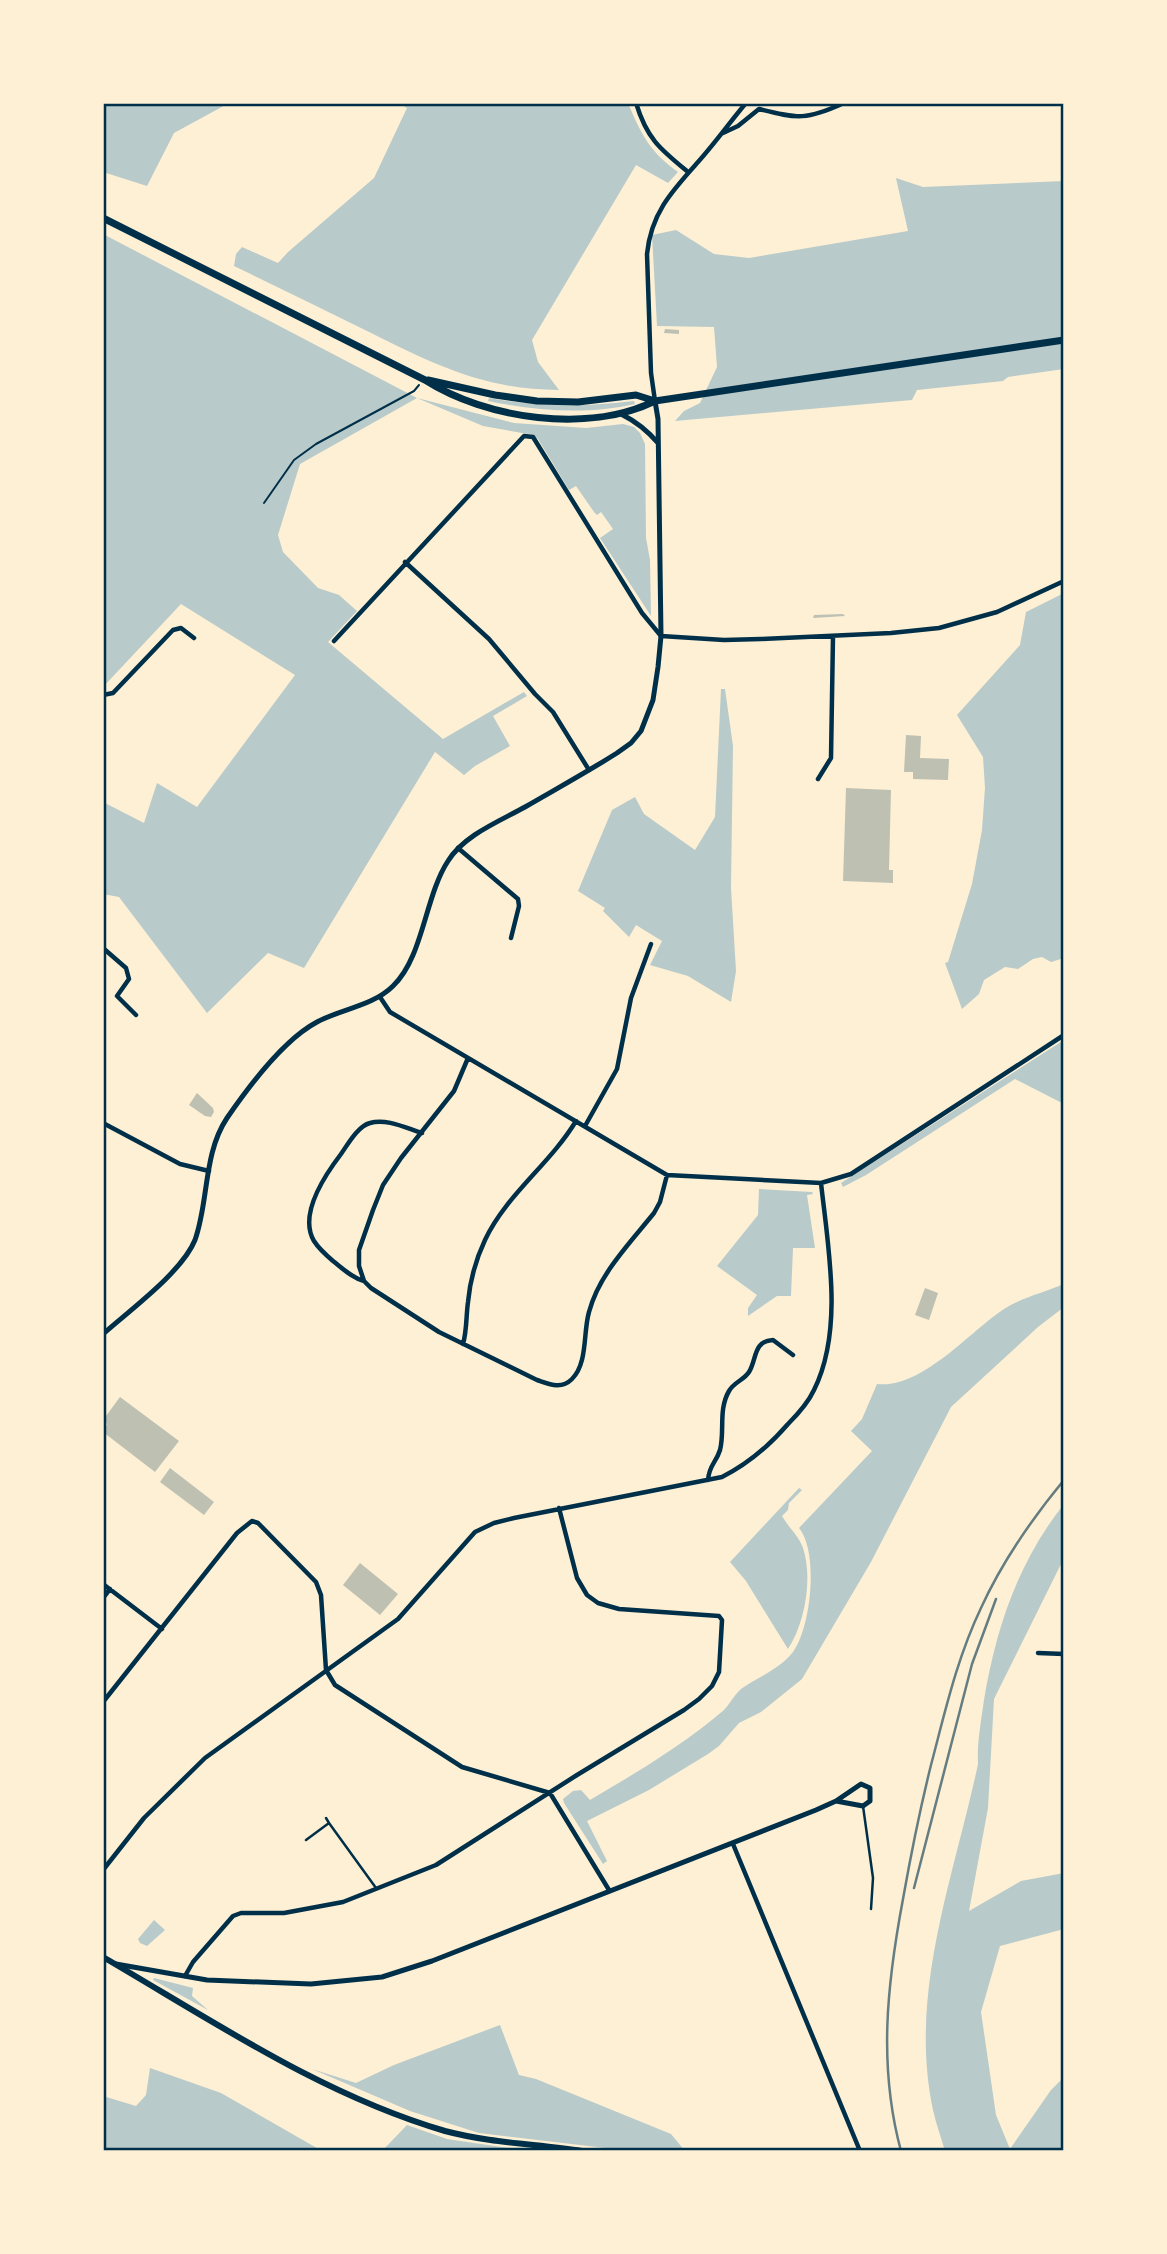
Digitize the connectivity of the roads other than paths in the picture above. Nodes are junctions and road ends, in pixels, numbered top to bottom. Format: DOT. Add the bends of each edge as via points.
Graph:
graph roads {
  1 [pos="636,103"];
  2 [pos="746,103"];
  3 [pos="844,103"];
  4 [pos="721,134"];
  5 [pos="688,172"];
  6 [pos="103,218"];
  7 [pos="1064,340"];
  8 [pos="425,380"];
  9 [pos="655,401"];
  10 [pos="621,414"];
  11 [pos="658,443"];
  12 [pos="405,562"];
  13 [pos="1064,581"];
  14 [pos="661,636"];
  15 [pos="834,636"];
  16 [pos="194,638"];
  17 [pos="334,640"];
  18 [pos="103,695"];
  19 [pos="589,770"];
  20 [pos="818,779"];
  21 [pos="458,849"];
  22 [pos="511,938"];
  23 [pos="650,944"];
  24 [pos="103,948"];
  25 [pos="380,997"];
  26 [pos="136,1015"];
  27 [pos="1064,1035"];
  28 [pos="468,1058"];
  29 [pos="576,1121"];
  30 [pos="103,1123"];
  31 [pos="585,1126"];
  32 [pos="422,1133"];
  33 [pos="209,1171"];
  34 [pos="667,1175"];
  35 [pos="821,1183"];
  36 [pos="364,1281"];
  37 [pos="103,1334"];
  38 [pos="463,1344"];
  39 [pos="793,1355"];
  40 [pos="708,1480"];
  41 [pos="559,1508"];
  42 [pos="103,1584"];
  43 [pos="110,1589"];
  44 [pos="103,1598"];
  45 [pos="162,1629"];
  46 [pos="1038,1653"];
  47 [pos="1064,1654"];
  48 [pos="326,1670"];
  49 [pos="103,1702"];
  50 [pos="550,1793"];
  51 [pos="836,1801"];
  52 [pos="863,1806"];
  53 [pos="326,1818"];
  54 [pos="329,1823"];
  55 [pos="306,1840"];
  56 [pos="733,1844"];
  57 [pos="103,1870"];
  58 [pos="377,1890"];
  59 [pos="609,1890"];
  60 [pos="871,1909"];
  61 [pos="103,1957"];
  62 [pos="114,1963"];
  63 [pos="185,1976"];
  64 [pos="582,2151"];
  65 [pos="860,2151"];
  1 -- 5 [label="street" via="653,141"];
  2 -- 4 [label="street"];
  3 -- 4 [label="street" via="820,114 793,118 758,109"];
  4 -- 5 [label="street"];
  5 -- 9 [label="street" via="655,219 649,237"];
  6 -- 8 [label="main road"];
  7 -- 9 [label="main road"];
  8 -- 9 [label="main road" via="537,401 636,395"];
  8 -- 10 [label="main road" via="445,393 524,416"];
  9 -- 10 [label="main road"];
  9 -- 11 [label="street"];
  10 -- 11 [label="street" via="636,421"];
  11 -- 14 [label="street"];
  12 -- 14 [label="street" via="520,438 530,435"];
  12 -- 17 [label="street"];
  12 -- 19 [label="street" via="489,639 553,712"];
  13 -- 15 [label="street" via="956,625"];
  14 -- 15 [label="street" via="724,640"];
  14 -- 19 [label="street" via="656,686 641,731 631,743"];
  15 -- 20 [label="street" via="831,758"];
  16 -- 18 [label="street" via="181,628 173,630 114,693"];
  19 -- 21 [label="street"];
  21 -- 22 [label="street" via="518,899"];
  21 -- 25 [label="street" via="438,880 404,972"];
  23 -- 31 [label="street" via="631,998 617,1069"];
  24 -- 26 [label="street" via="127,968 129,979 117,996"];
  25 -- 28 [label="street" via="390,1012"];
  25 -- 33 [label="street" via="317,1022 284,1048 223,1125"];
  27 -- 35 [label="street" via="851,1174"];
  28 -- 29 [label="street"];
  28 -- 32 [label="street" via="454,1091"];
  29 -- 31 [label="street"];
  29 -- 38 [label="street" via="557,1151 503,1210 486,1239 472,1279"];
  30 -- 33 [label="street" via="180,1164"];
  31 -- 34 [label="street"];
  32 -- 36 [label="street" via="383,1185 373,1210 359,1250"];
  32 -- 36 [label="street" via="380,1121 365,1124 333,1164 314,1199 309,1215 313,1240 343,1269"];
  33 -- 37 [label="street" via="201,1217 187,1255"];
  34 -- 35 [label="street"];
  34 -- 38 [label="street" via="654,1213 599,1286 589,1309 579,1369 570,1381 554,1385"];
  35 -- 40 [label="street" via="831,1298 820,1375 808,1401 779,1435 745,1465"];
  36 -- 38 [label="street"];
  39 -- 40 [label="street" via="773,1340 755,1352 749,1372 730,1389 724,1402 721,1447"];
  40 -- 41 [label="street"];
  41 -- 48 [label="street" via="475,1532 398,1619"];
  41 -- 50 [label="street" via="577,1578 598,1603 619,1609 715,1614 722,1620 719,1672 712,1686 684,1710"];
  42 -- 43 [label="street"];
  43 -- 44 [label="street"];
  43 -- 45 [label="street"];
  45 -- 48 [label="street" via="252,1521 316,1582 321,1595"];
  45 -- 49 [label="street"];
  46 -- 47 [label="street"];
  48 -- 50 [label="street" via="335,1685 462,1767"];
  48 -- 57 [label="street" via="205,1758 144,1818"];
  50 -- 58 [label="street" via="436,1865"];
  50 -- 59 [label="street"];
  51 -- 52 [label="street"];
  51 -- 52 [label="street" via="865,1785 871,1795"];
  51 -- 56 [label="street"];
  52 -- 60 [label="lane" via="873,1878"];
  53 -- 54 [label="lane"];
  54 -- 55 [label="lane"];
  54 -- 58 [label="lane"];
  56 -- 59 [label="street"];
  56 -- 65 [label="street"];
  58 -- 63 [label="street" via="284,1913 235,1915"];
  59 -- 63 [label="street" via="382,1977 311,1984"];
  61 -- 62 [label="main road"];
  62 -- 63 [label="street"];
  62 -- 64 [label="main road" via="292,2067 346,2093 467,2136"];
}
